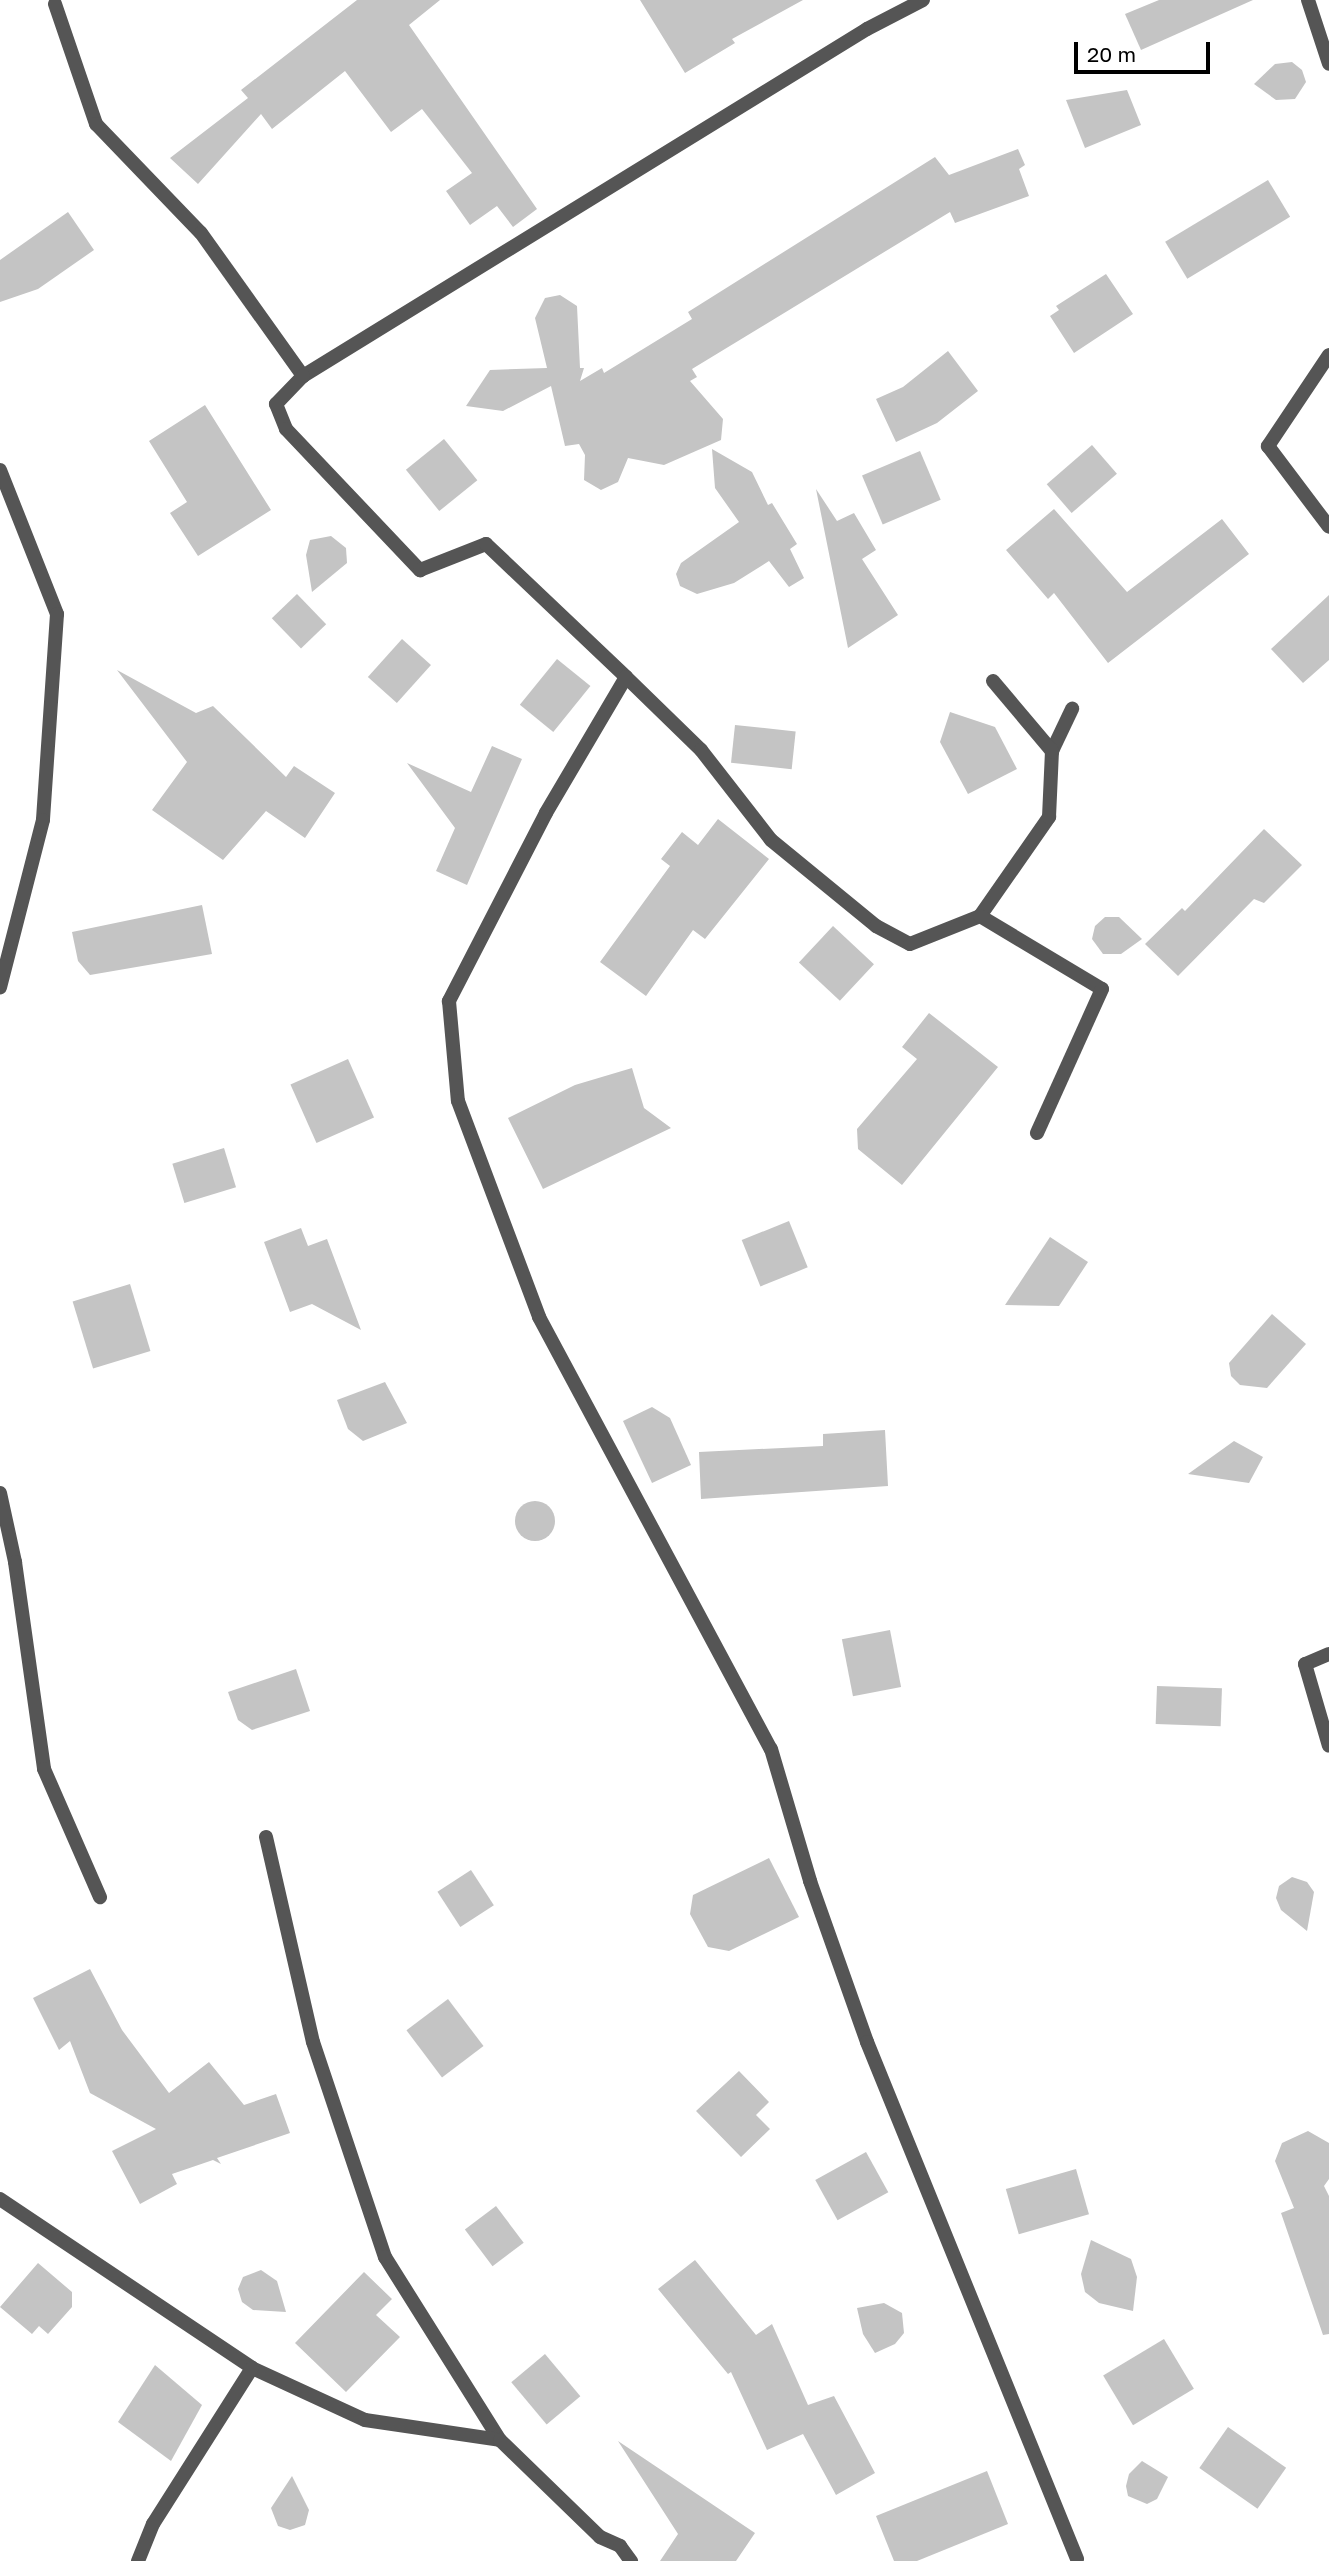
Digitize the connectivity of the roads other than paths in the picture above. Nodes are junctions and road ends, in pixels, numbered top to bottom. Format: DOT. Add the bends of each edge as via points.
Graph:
graph roads {
  1 [pos="923,0"];
  2 [pos="1308,0"];
  3 [pos="57,1"];
  4 [pos="1329,64"];
  5 [pos="1329,355"];
  6 [pos="303,376"];
  7 [pos="0,470"];
  8 [pos="1329,527"];
  9 [pos="625,677"];
  10 [pos="993,681"];
  11 [pos="1072,709"];
  12 [pos="1052,751"];
  13 [pos="980,916"];
  14 [pos="0,988"];
  15 [pos="1037,1133"];
  16 [pos="0,1493"];
  17 [pos="1329,1654"];
  18 [pos="1329,1746"];
  19 [pos="267,1837"];
  20 [pos="100,1897"];
  21 [pos="0,2199"];
  22 [pos="252,2368"];
  23 [pos="500,2440"];
  24 [pos="1077,2560"];
  25 [pos="138,2561"];
  26 [pos="631,2561"];
  1 -- 6 [label="street" via="867,29"];
  2 -- 4 [label="street"];
  3 -- 6 [label="street" via="96,124 201,233"];
  5 -- 8 [label="street" via="1268,446"];
  6 -- 9 [label="street" via="276,404 286,429 421,570 486,544"];
  7 -- 14 [label="street" via="57,614 43,820"];
  9 -- 13 [label="street" via="701,750 771,840 876,926 910,944"];
  9 -- 24 [label="street" via="546,813 449,1001 458,1101 539,1317 771,1749 810,1881 867,2042"];
  10 -- 12 [label="street"];
  11 -- 12 [label="street"];
  12 -- 13 [label="street" via="1049,817"];
  13 -- 15 [label="street" via="1102,989"];
  16 -- 20 [label="street" via="15,1562 44,1769"];
  17 -- 18 [label="street" via="1305,1664"];
  19 -- 23 [label="street" via="313,2042 385,2257"];
  21 -- 22 [label="street"];
  22 -- 23 [label="street" via="365,2420"];
  22 -- 25 [label="street" via="153,2524"];
  23 -- 26 [label="street" via="600,2537 620,2546"];
}
